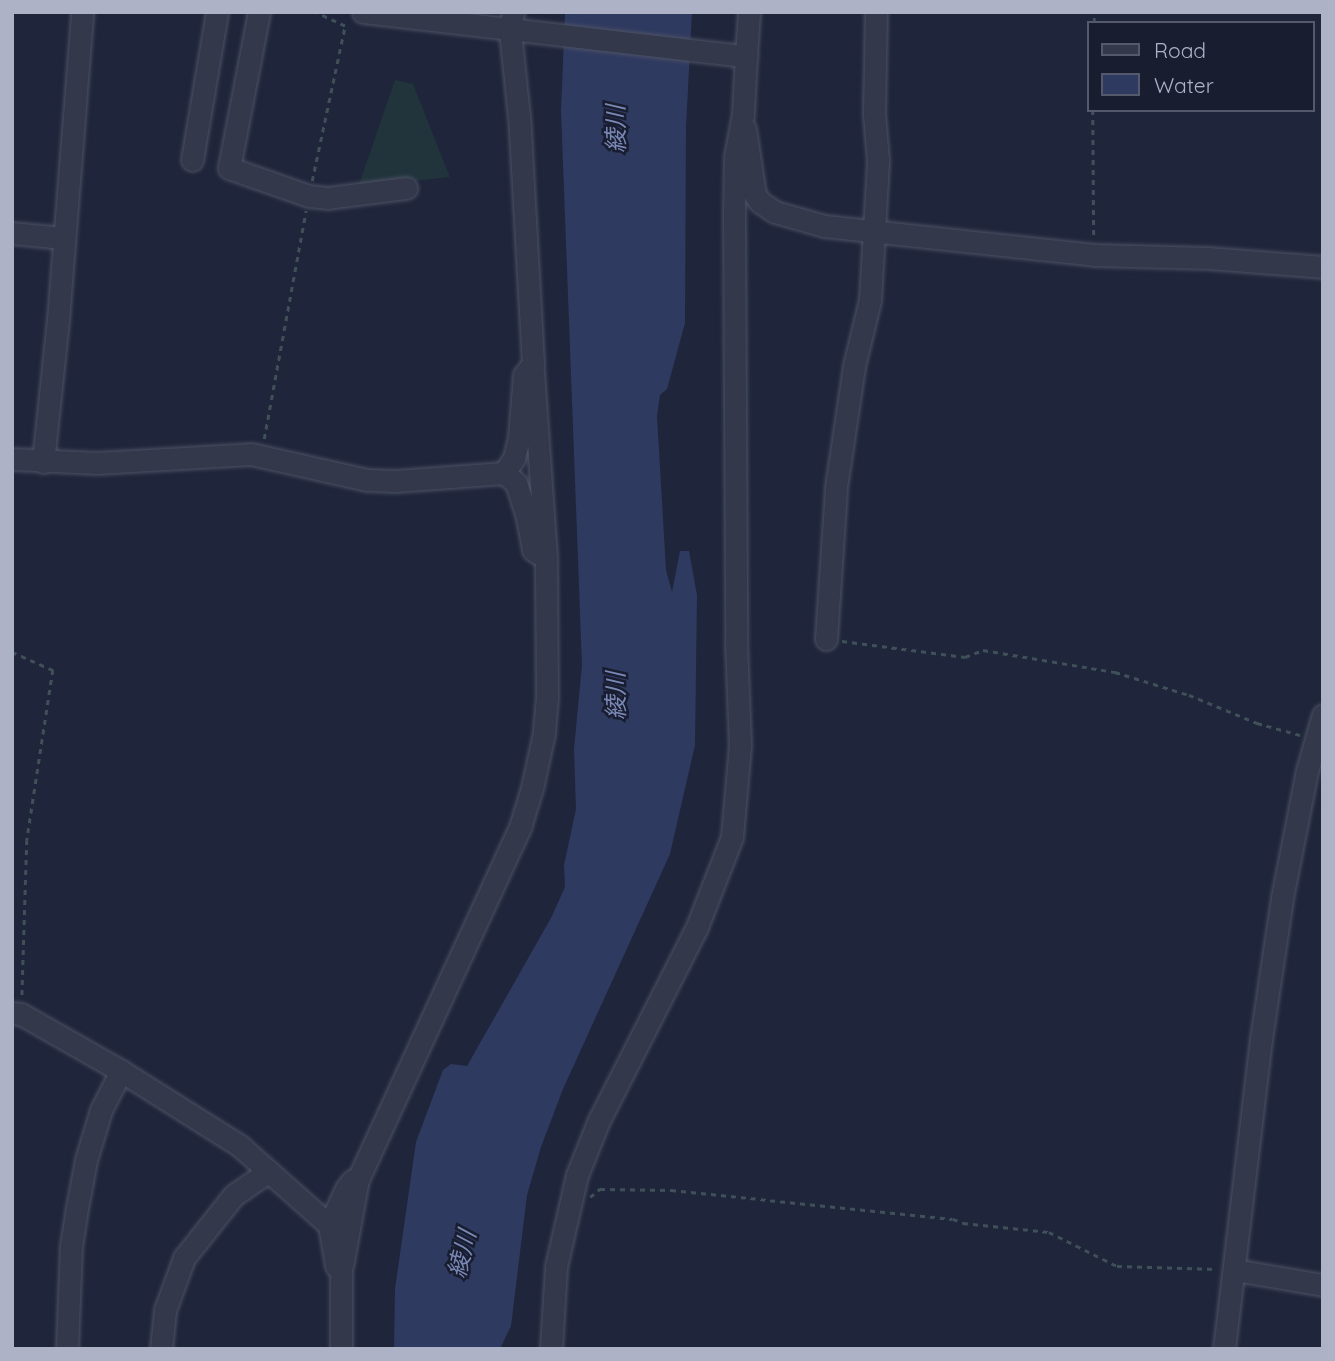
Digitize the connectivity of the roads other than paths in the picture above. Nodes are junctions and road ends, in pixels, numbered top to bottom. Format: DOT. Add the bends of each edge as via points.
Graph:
graph roads {
  1 [pos="82,12"];
  2 [pos="217,12"];
  3 [pos="259,12"];
  4 [pos="363,12"];
  5 [pos="750,12"];
  6 [pos="876,12"];
  7 [pos="515,25"];
  8 [pos="742,56"];
  9 [pos="743,114"];
  10 [pos="191,160"];
  11 [pos="406,188"];
  12 [pos="12,233"];
  13 [pos="871,233"];
  14 [pos="63,238"];
  15 [pos="1323,267"];
  16 [pos="533,364"];
  17 [pos="12,459"];
  18 [pos="43,462"];
  19 [pos="504,473"];
  20 [pos="546,558"];
  21 [pos="825,639"];
  22 [pos="1323,715"];
  23 [pos="17,1013"];
  24 [pos="121,1071"];
  25 [pos="269,1171"];
  26 [pos="358,1180"];
  27 [pos="330,1225"];
  28 [pos="1235,1270"];
  29 [pos="341,1272"];
  30 [pos="1323,1285"];
  31 [pos="67,1349"];
  32 [pos="161,1349"];
  33 [pos="341,1349"];
  34 [pos="551,1349"];
  35 [pos="1224,1349"];
  1 -- 14 [label="street"];
  2 -- 10 [label="street"];
  3 -- 11 [label="street" via="229,168 309,196"];
  4 -- 7 [label="street"];
  5 -- 8 [label="street"];
  6 -- 13 [label="street" via="878,160"];
  7 -- 8 [label="street"];
  7 -- 16 [label="street"];
  8 -- 9 [label="street"];
  9 -- 13 [label="street" via="755,195 760,202 775,212 824,226"];
  9 -- 34 [label="street" via="735,157 732,281 740,745 732,837 696,927 605,1108 577,1175 556,1267"];
  12 -- 14 [label="street"];
  13 -- 15 [label="street" via="1094,255"];
  13 -- 21 [label="street" via="870,300 854,366 836,487"];
  14 -- 18 [label="street"];
  16 -- 19 [label="street" via="524,375 519,438"];
  16 -- 20 [label="street"];
  17 -- 18 [label="street"];
  18 -- 19 [label="street" via="251,454 367,480"];
  19 -- 20 [label="street" via="516,483 533,550"];
  20 -- 26 [label="street" via="544,733 521,825"];
  22 -- 28 [label="street" via="1282,898"];
  23 -- 24 [label="street"];
  24 -- 25 [label="street" via="240,1146"];
  24 -- 31 [label="street" via="101,1110 79,1196 71,1246"];
  25 -- 27 [label="street"];
  25 -- 32 [label="street" via="234,1195 184,1258 165,1310"];
  26 -- 27 [label="street" via="346,1189"];
  26 -- 29 [label="street"];
  27 -- 29 [label="street"];
  28 -- 30 [label="street"];
  28 -- 35 [label="street"];
  29 -- 33 [label="street"];
}
